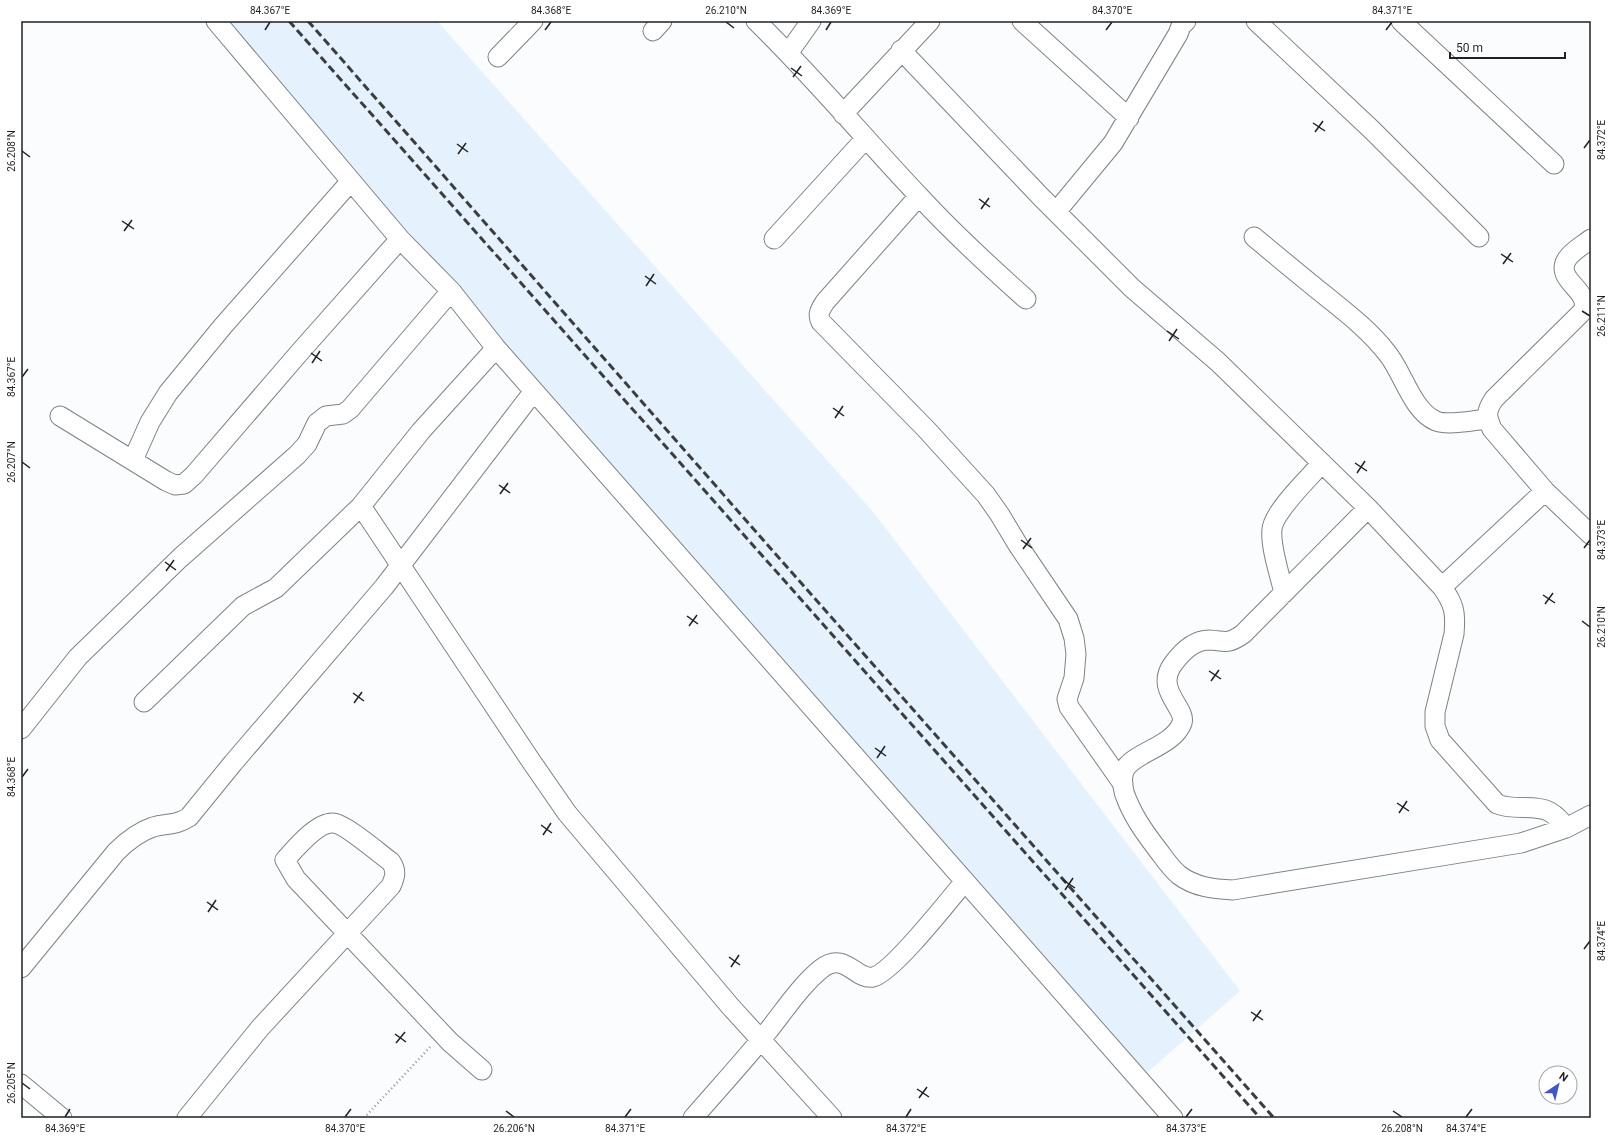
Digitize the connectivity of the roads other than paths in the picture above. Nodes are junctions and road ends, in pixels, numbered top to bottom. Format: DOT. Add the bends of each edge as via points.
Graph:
graph roads {
  1 [pos="216,21"];
  2 [pos="533,21"];
  3 [pos="756,21"];
  4 [pos="811,21"];
  5 [pos="930,21"];
  6 [pos="1022,21"];
  7 [pos="1256,21"];
  8 [pos="1401,21"];
  9 [pos="1181,23"];
  10 [pos="901,50"];
  11 [pos="789,52"];
  12 [pos="498,56"];
  13 [pos="844,114"];
  14 [pos="1129,118"];
  15 [pos="866,138"];
  16 [pos="1554,164"];
  17 [pos="351,181"];
  18 [pos="919,196"];
  19 [pos="1056,212"];
  20 [pos="1254,237"];
  21 [pos="1479,237"];
  22 [pos="774,238"];
  23 [pos="400,239"];
  24 [pos="1591,239"];
  25 [pos="451,291"];
  26 [pos="1026,299"];
  27 [pos="496,348"];
  28 [pos="534,391"];
  29 [pos="60,416"];
  30 [pos="1488,419"];
  31 [pos="133,460"];
  32 [pos="1322,463"];
  33 [pos="1545,491"];
  34 [pos="361,506"];
  35 [pos="1368,508"];
  36 [pos="1591,535"];
  37 [pos="400,565"];
  38 [pos="1442,587"];
  39 [pos="1284,593"];
  40 [pos="144,702"];
  41 [pos="21,728"];
  42 [pos="1122,784"];
  43 [pos="1591,815"];
  44 [pos="1566,828"];
  45 [pos="965,881"];
  46 [pos="349,933"];
  47 [pos="21,968"];
  48 [pos="761,1040"];
  49 [pos="482,1070"];
  50 [pos="21,1084"];
  51 [pos="62,1118"];
  52 [pos="187,1118"];
  53 [pos="693,1118"];
  54 [pos="832,1118"];
  55 [pos="1173,1118"];
  1 -- 17 [label="street"];
  2 -- 12 [label="street"];
  3 -- 11 [label="street"];
  4 -- 11 [label="street"];
  5 -- 10 [label="street"];
  6 -- 14 [label="street"];
  7 -- 21 [label="street" via="1372,130"];
  8 -- 16 [label="street"];
  9 -- 14 [label="street" via="1178,34"];
  10 -- 13 [label="street"];
  10 -- 19 [label="street"];
  11 -- 13 [label="street"];
  13 -- 15 [label="street"];
  14 -- 19 [label="street" via="1113,143"];
  15 -- 18 [label="street"];
  15 -- 22 [label="street"];
  17 -- 23 [label="street"];
  17 -- 31 [label="street" via="168,393 150,422"];
  18 -- 26 [label="street" via="969,248"];
  18 -- 42 [label="street" via="824,302 818,316 986,495 1068,619 1076,654 1074,678 1067,699 1069,707"];
  19 -- 32 [label="street" via="1132,288 1218,362"];
  20 -- 30 [label="street" via="1379,343 1391,357 1425,414 1437,421"];
  23 -- 25 [label="street"];
  23 -- 31 [label="street" via="184,484 175,485 166,481"];
  24 -- 30 [label="street" via="1567,259 1564,268 1566,277 1584,300 1584,309 1494,399 1488,408"];
  25 -- 27 [label="street"];
  25 -- 41 [label="street" via="350,409 343,414 326,416 317,423 307,444 297,455 180,558 78,657"];
  27 -- 28 [label="street"];
  27 -- 34 [label="street" via="420,431"];
  28 -- 37 [label="street"];
  28 -- 45 [label="street"];
  29 -- 31 [label="street"];
  30 -- 33 [label="street" via="1492,429"];
  32 -- 35 [label="street"];
  32 -- 39 [label="street" via="1281,509 1272,529 1273,546"];
  33 -- 36 [label="street"];
  33 -- 38 [label="street"];
  34 -- 37 [label="street"];
  34 -- 40 [label="street" via="276,588 244,606"];
  35 -- 38 [label="street"];
  35 -- 39 [label="street"];
  37 -- 47 [label="street" via="189,817 180,823 142,831 126,842"];
  37 -- 48 [label="street" via="567,812"];
  38 -- 44 [label="street" via="1451,600 1455,622 1435,712 1435,726 1440,740 1497,804 1504,807 1549,811"];
  39 -- 42 [label="street" via="1233,641 1208,640 1195,643 1172,665 1167,678 1168,691 1181,714 1182,722 1169,740 1132,762 1124,770"];
  42 -- 44 [label="street" via="1136,819 1178,874 1196,885 1212,889 1258,887 1500,848 1541,838"];
  43 -- 44 [label="street"];
  45 -- 48 [label="street" via="908,947 881,973 873,977 864,977 847,965 834,963 822,968"];
  45 -- 55 [label="street"];
  46 -- 46 [label="street" via="391,886 395,868 391,862 344,827 333,823 322,826 311,834 285,860 296,879"];
  46 -- 49 [label="street" via="443,1034"];
  46 -- 52 [label="street" via="260,1028"];
  48 -- 53 [label="street"];
  48 -- 54 [label="street"];
  50 -- 51 [label="street"];
}
